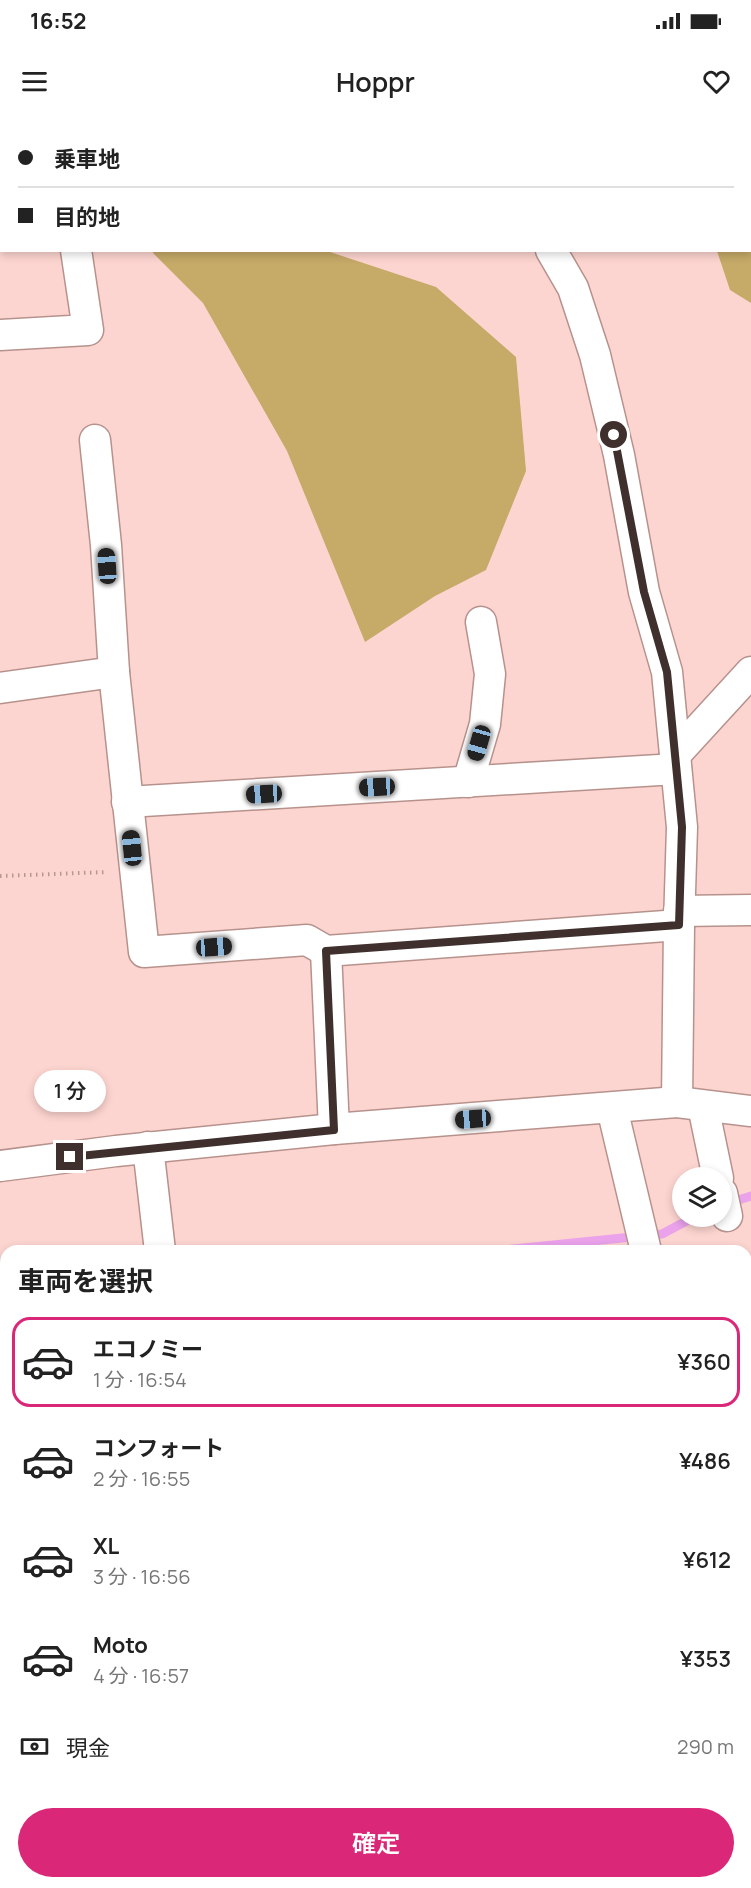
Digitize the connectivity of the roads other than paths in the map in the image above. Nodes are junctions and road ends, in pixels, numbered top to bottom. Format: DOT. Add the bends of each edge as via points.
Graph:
graph roads {
  1 [pos="76,252"];
  2 [pos="552,252"];
  3 [pos="0,333"];
  4 [pos="96,441"];
  5 [pos="481,622"];
  6 [pos="114,672"];
  7 [pos="751,672"];
  8 [pos="0,688"];
  9 [pos="676,762"];
  10 [pos="468,782"];
  11 [pos="128,802"];
  12 [pos="751,910"];
  13 [pos="679,918"];
  14 [pos="326,951"];
  15 [pos="690,1104"];
  16 [pos="612,1108"];
  17 [pos="751,1111"];
  18 [pos="334,1130"];
  19 [pos="148,1148"];
  20 [pos="0,1166"];
  21 [pos="712,1167"];
  22 [pos="644,1242"];
  23 [pos="159,1245"];
  1 -- 3 [label="street" via="88,330"];
  2 -- 9 [label="street" via="573,288 595,355 619,455 644,592 667,672"];
  4 -- 6 [label="street"];
  5 -- 10 [label="street" via="490,674 485,724"];
  6 -- 8 [label="street"];
  6 -- 11 [label="street"];
  7 -- 9 [label="street"];
  9 -- 10 [label="street"];
  9 -- 13 [label="street" via="682,827"];
  10 -- 11 [label="street"];
  11 -- 14 [label="street" via="144,952 308,940"];
  12 -- 13 [label="street"];
  13 -- 14 [label="street"];
  13 -- 15 [label="street"];
  14 -- 18 [label="street"];
  15 -- 16 [label="street"];
  15 -- 17 [label="street"];
  15 -- 21 [label="street"];
  16 -- 18 [label="street"];
  16 -- 22 [label="street"];
  18 -- 19 [label="street"];
  19 -- 20 [label="street"];
  19 -- 23 [label="street"];
}
